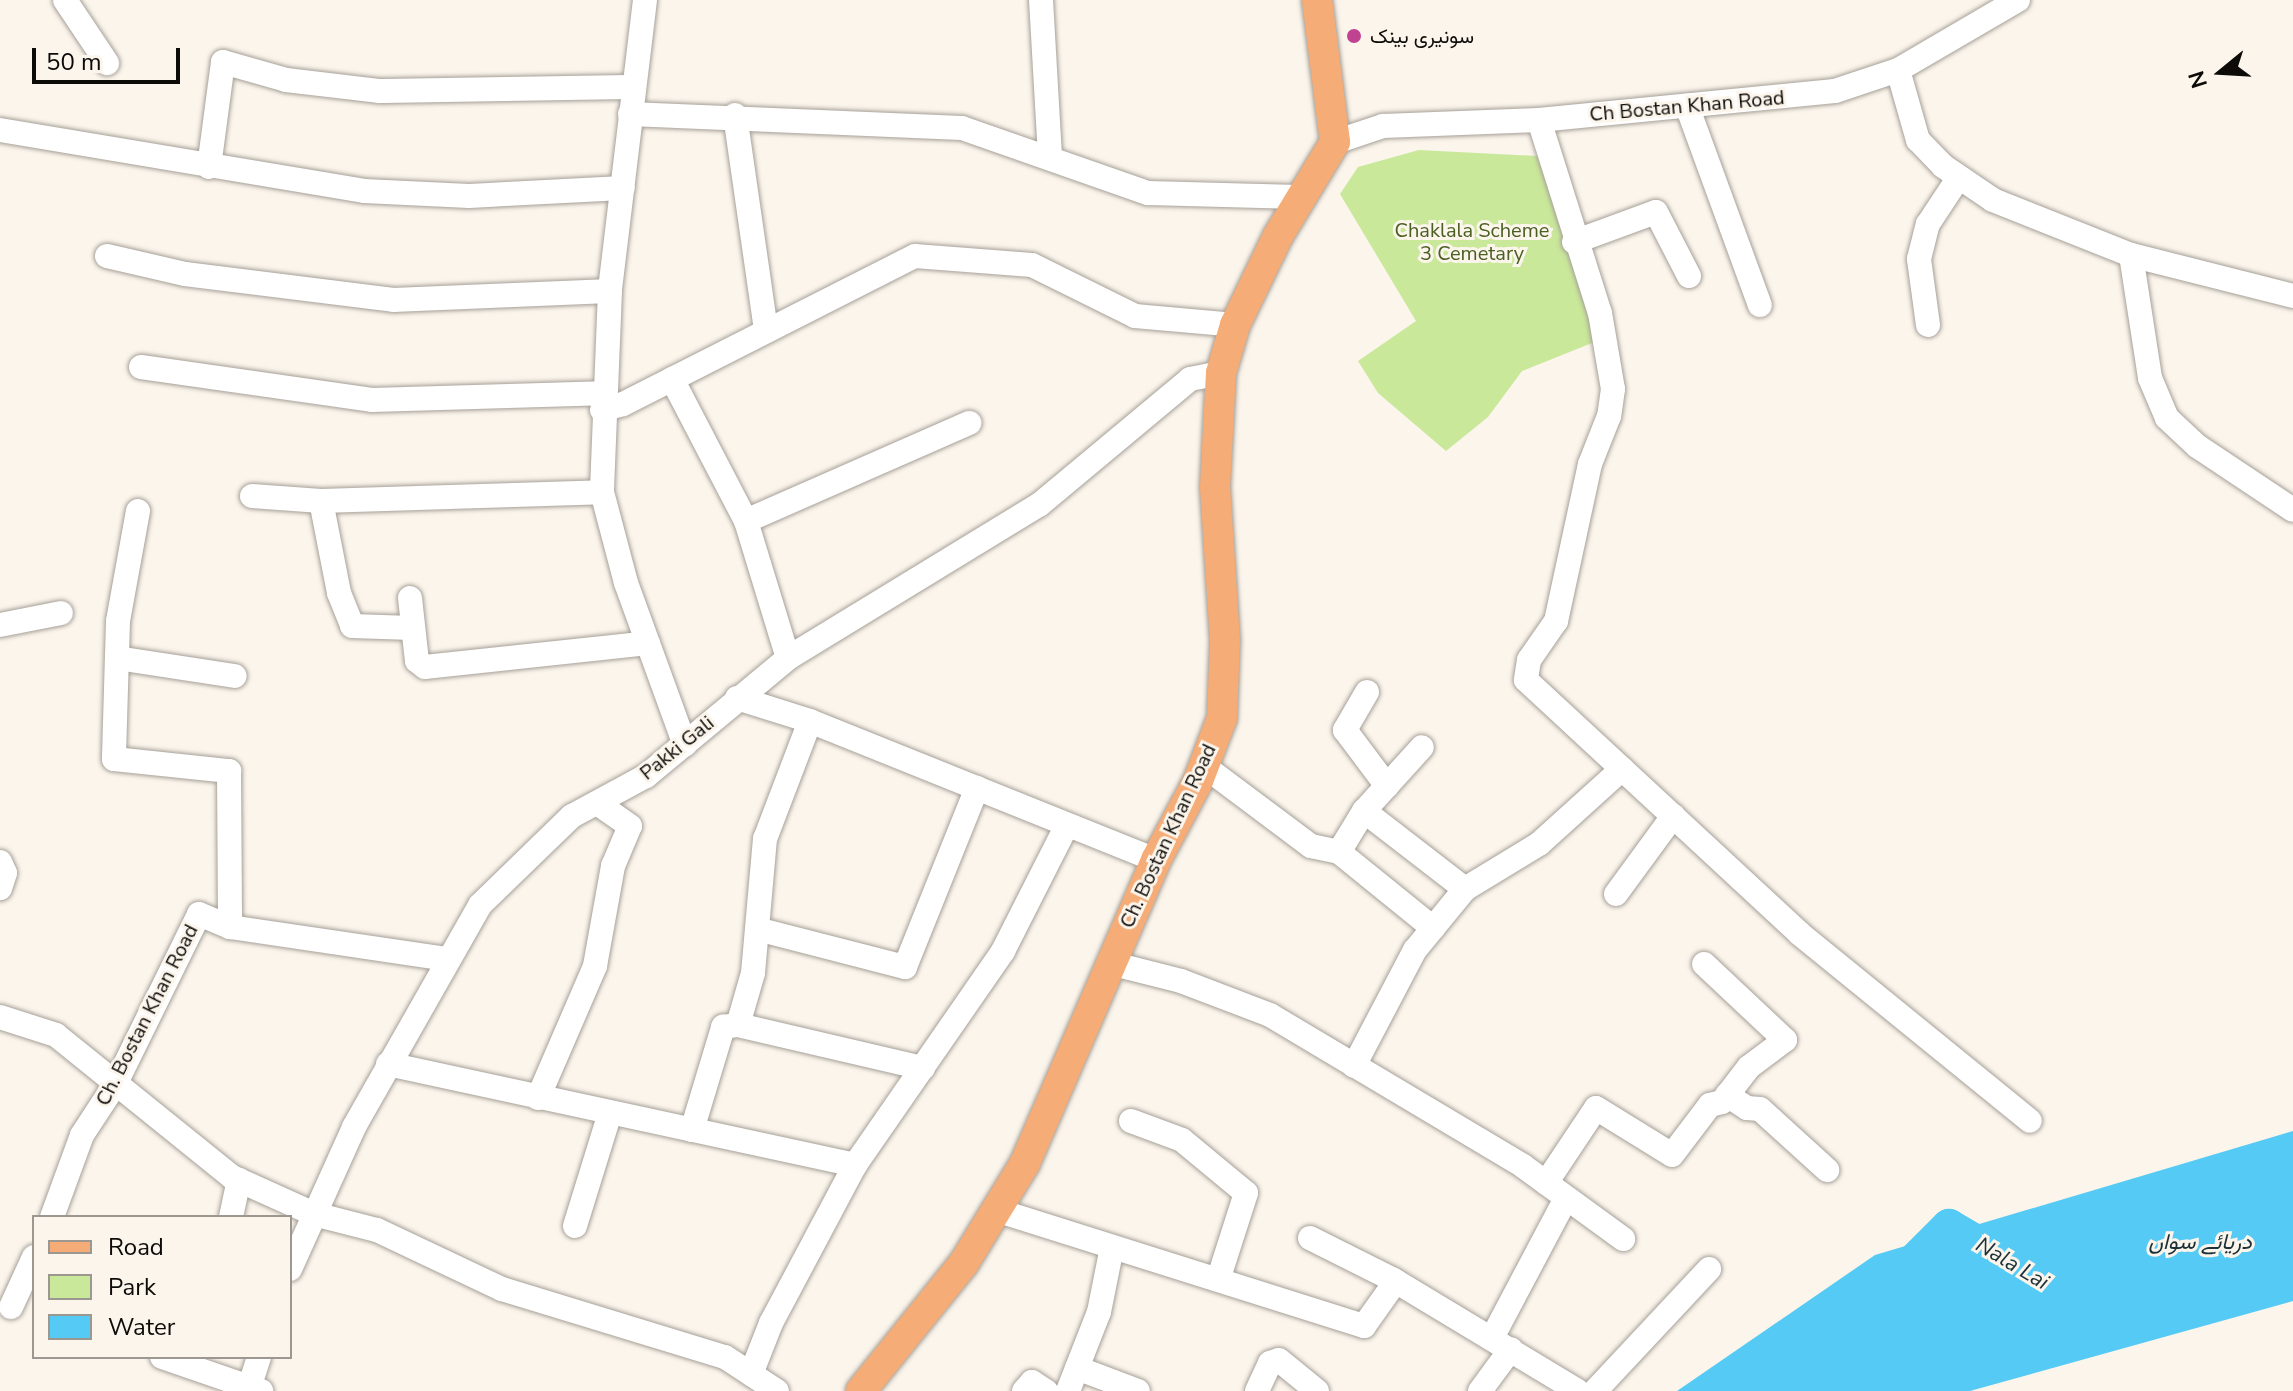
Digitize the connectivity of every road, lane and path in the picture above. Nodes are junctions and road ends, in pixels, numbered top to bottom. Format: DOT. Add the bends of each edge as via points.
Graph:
graph roads {
  1 [pos="65,0"];
  2 [pos="645,0"];
  3 [pos="1041,0"];
  4 [pos="1317,0"];
  5 [pos="2018,0"];
  6 [pos="107,63"];
  7 [pos="1898,70"];
  8 [pos="632,87"];
  9 [pos="1687,106"];
  10 [pos="630,114"];
  11 [pos="735,115"];
  12 [pos="1539,120"];
  13 [pos="0,130"];
  14 [pos="1335,142"];
  15 [pos="1050,156"];
  16 [pos="209,167"];
  17 [pos="1959,177"];
  18 [pos="623,188"];
  19 [pos="1299,197"];
  20 [pos="1574,242"];
  21 [pos="2131,255"];
  22 [pos="107,256"];
  23 [pos="1689,276"];
  24 [pos="610,291"];
  25 [pos="2293,296"];
  26 [pos="1760,305"];
  27 [pos="1235,325"];
  28 [pos="1928,325"];
  29 [pos="766,331"];
  30 [pos="141,367"];
  31 [pos="1221,373"];
  32 [pos="672,379"];
  33 [pos="602,401"];
  34 [pos="969,423"];
  35 [pos="602,492"];
  36 [pos="252,496"];
  37 [pos="321,501"];
  38 [pos="2293,510"];
  39 [pos="138,511"];
  40 [pos="746,521"];
  41 [pos="410,598"];
  42 [pos="61,613"];
  43 [pos="0,625"];
  44 [pos="412,628"];
  45 [pos="648,643"];
  46 [pos="117,658"];
  47 [pos="788,658"];
  48 [pos="235,676"];
  49 [pos="1367,692"];
  50 [pos="737,698"];
  51 [pos="810,721"];
  52 [pos="685,745"];
  53 [pos="1422,747"];
  54 [pos="1204,766"];
  55 [pos="1622,769"];
  56 [pos="1387,786"];
  57 [pos="977,788"];
  58 [pos="597,803"];
  59 [pos="1364,811"];
  60 [pos="1673,816"];
  61 [pos="1067,825"];
  62 [pos="1339,852"];
  63 [pos="1156,860"];
  64 [pos="0,862"];
  65 [pos="0,888"];
  66 [pos="1465,889"];
  67 [pos="1616,894"];
  68 [pos="230,927"];
  69 [pos="1433,928"];
  70 [pos="757,929"];
  71 [pos="448,959"];
  72 [pos="1110,963"];
  73 [pos="1704,964"];
  74 [pos="0,1017"];
  75 [pos="738,1025"];
  76 [pos="388,1064"];
  77 [pos="1354,1066"];
  78 [pos="923,1068"];
  79 [pos="116,1083"];
  80 [pos="1727,1095"];
  81 [pos="538,1098"];
  82 [pos="610,1113"];
  83 [pos="1131,1121"];
  84 [pos="2030,1121"];
  85 [pos="692,1130"];
  86 [pos="855,1165"];
  87 [pos="1827,1170"];
  88 [pos="239,1180"];
  89 [pos="1556,1191"];
  90 [pos="996,1210"];
  91 [pos="314,1214"];
  92 [pos="53,1215"];
  93 [pos="231,1215"];
  94 [pos="575,1226"];
  95 [pos="1310,1238"];
  96 [pos="1623,1239"];
  97 [pos="1112,1247"];
  98 [pos="32,1262"];
  99 [pos="292,1264"];
  100 [pos="1709,1269"];
  101 [pos="1218,1280"];
  102 [pos="1396,1281"];
  103 [pos="15,1308"];
  104 [pos="1502,1344"];
  105 [pos="174,1359"];
  106 [pos="259,1359"];
  107 [pos="199,1363"];
  108 [pos="751,1374"];
  109 [pos="1073,1380"];
  110 [pos="253,1389"];
  111 [pos="777,1391"];
  112 [pos="861,1391"];
  113 [pos="1024,1391"];
  114 [pos="1046,1391"];
  115 [pos="1138,1391"];
  116 [pos="1257,1391"];
  117 [pos="1317,1391"];
  118 [pos="1480,1391"];
  119 [pos="1578,1391"];
  120 [pos="1595,1391"];
  1 -- 6 [label="street"];
  2 -- 8 [label="street"];
  3 -- 15 [label="street"];
  4 -- 14 [label="main road"];
  5 -- 7 [label="street, Ch Bostan Khan Road"];
  7 -- 9 [label="street, Ch Bostan Khan Road" via="1835,91"];
  7 -- 17 [label="street" via="1918,140"];
  8 -- 10 [label="street"];
  8 -- 16 [label="street" via="380,91 286,80 223,62"];
  9 -- 12 [label="street, Ch Bostan Khan Road"];
  9 -- 26 [label="street"];
  10 -- 11 [label="street"];
  10 -- 18 [label="street"];
  11 -- 15 [label="street" via="962,128"];
  11 -- 29 [label="street"];
  12 -- 14 [label="street, Ch Bostan Khan Road" via="1383,126"];
  12 -- 20 [label="street"];
  13 -- 16 [label="street"];
  14 -- 19 [label="main road, Ch. Bostan Khan Road"];
  15 -- 19 [label="street" via="1148,193"];
  16 -- 18 [label="street" via="379,192 469,196"];
  17 -- 21 [label="street" via="1993,200"];
  17 -- 28 [label="street" via="1928,224 1919,259"];
  18 -- 24 [label="street"];
  19 -- 27 [label="main road, Ch. Bostan Khan Road"];
  20 -- 23 [label="street" via="1656,212"];
  20 -- 55 [label="street" via="1610,353 1613,389 1590,464 1556,621 1523,672"];
  21 -- 25 [label="street"];
  21 -- 38 [label="street" via="2150,378 2167,418 2197,446"];
  22 -- 24 [label="street" via="185,274 393,300"];
  24 -- 33 [label="street"];
  27 -- 29 [label="street" via="1135,316 1032,265 915,256"];
  27 -- 31 [label="main road, Ch. Bostan Khan Road"];
  29 -- 32 [label="street"];
  30 -- 33 [label="street" via="372,400"];
  31 -- 47 [label="street, Pakki Gali" via="1190,379 1039,505"];
  31 -- 54 [label="main road, Ch. Bostan Khan Road" via="1215,487 1225,641 1222,718"];
  32 -- 33 [label="street"];
  32 -- 40 [label="street"];
  33 -- 35 [label="street"];
  34 -- 40 [label="street"];
  35 -- 37 [label="street"];
  35 -- 45 [label="street"];
  36 -- 37 [label="street"];
  37 -- 44 [label="street" via="339,593 352,626"];
  39 -- 46 [label="street" via="118,621"];
  40 -- 47 [label="street"];
  41 -- 44 [label="street"];
  42 -- 43 [label="street"];
  44 -- 45 [label="street" via="417,661 425,667"];
  45 -- 52 [label="street"];
  46 -- 48 [label="street"];
  46 -- 68 [label="street" via="114,759 229,771 233,776"];
  47 -- 50 [label="street, Pakki Gali"];
  49 -- 56 [label="street" via="1345,730"];
  50 -- 51 [label="street"];
  50 -- 52 [label="street, Pakki Gali"];
  51 -- 57 [label="street"];
  51 -- 70 [label="street" via="765,839"];
  52 -- 58 [label="street, Pakki Gali" via="646,776"];
  53 -- 56 [label="street"];
  54 -- 62 [label="street" via="1311,846"];
  54 -- 63 [label="main road, Ch. Bostan Khan Road"];
  55 -- 60 [label="street"];
  55 -- 66 [label="street" via="1539,844"];
  56 -- 59 [label="street"];
  57 -- 61 [label="street"];
  57 -- 70 [label="street" via="905,967"];
  58 -- 71 [label="street, Pakki Gali" via="572,816 480,905"];
  58 -- 81 [label="street" via="630,826 613,866 595,966"];
  59 -- 62 [label="street"];
  59 -- 66 [label="street"];
  60 -- 67 [label="street"];
  60 -- 84 [label="street" via="1800,934"];
  61 -- 63 [label="street"];
  61 -- 78 [label="street" via="1003,951"];
  62 -- 69 [label="street"];
  63 -- 72 [label="main road, Ch. Bostan Khan Road"];
  64 -- 65 [label="street" via="5,873"];
  66 -- 69 [label="street"];
  68 -- 71 [label="street, Ch. Bostan Khan Road"];
  68 -- 79 [label="street, Ch. Bostan Khan Road" via="199,914"];
  69 -- 77 [label="street" via="1415,950"];
  70 -- 75 [label="street" via="753,973"];
  71 -- 76 [label="street, Pakki Gali"];
  72 -- 77 [label="street" via="1181,981 1270,1015"];
  72 -- 90 [label="main road, Ch. Bostan Khan Road" via="1025,1163"];
  73 -- 80 [label="street" via="1785,1040 1749,1067"];
  74 -- 79 [label="street" via="56,1035"];
  75 -- 78 [label="street"];
  75 -- 85 [label="street" via="723,1027"];
  76 -- 81 [label="street"];
  76 -- 91 [label="street, Pakki Gali"];
  77 -- 89 [label="street"];
  78 -- 86 [label="street"];
  79 -- 88 [label="street"];
  79 -- 92 [label="street, Ch. Bostan Khan Road" via="82,1135"];
  80 -- 87 [label="street" via="1747,1108 1760,1109"];
  80 -- 89 [label="street" via="1710,1105 1672,1155 1596,1108"];
  81 -- 82 [label="street"];
  82 -- 85 [label="street"];
  82 -- 94 [label="street"];
  83 -- 101 [label="street" via="1182,1140 1246,1193"];
  85 -- 86 [label="street"];
  86 -- 108 [label="street" via="771,1323"];
  88 -- 91 [label="street"];
  88 -- 93 [label="street"];
  89 -- 96 [label="street"];
  89 -- 104 [label="street"];
  90 -- 97 [label="street"];
  90 -- 112 [label="main road, Ch. Bostan Khan Road" via="964,1263"];
  91 -- 99 [label="street, Pakki Gali"];
  91 -- 108 [label="street" via="377,1230 502,1289 725,1357"];
  95 -- 102 [label="street"];
  97 -- 101 [label="street"];
  97 -- 109 [label="street" via="1099,1312"];
  98 -- 103 [label="street"];
  100 -- 120 [label="street"];
  101 -- 102 [label="street" via="1364,1326"];
  102 -- 104 [label="street"];
  104 -- 118 [label="street"];
  104 -- 119 [label="street"];
  105 -- 107 [label="street"];
  106 -- 110 [label="street"];
  107 -- 110 [label="street"];
  108 -- 111 [label="street"];
  109 -- 115 [label="street"];
  113 -- 114 [label="street" via="1032,1382"];
  116 -- 117 [label="street" via="1270,1363 1279,1360"];
}
